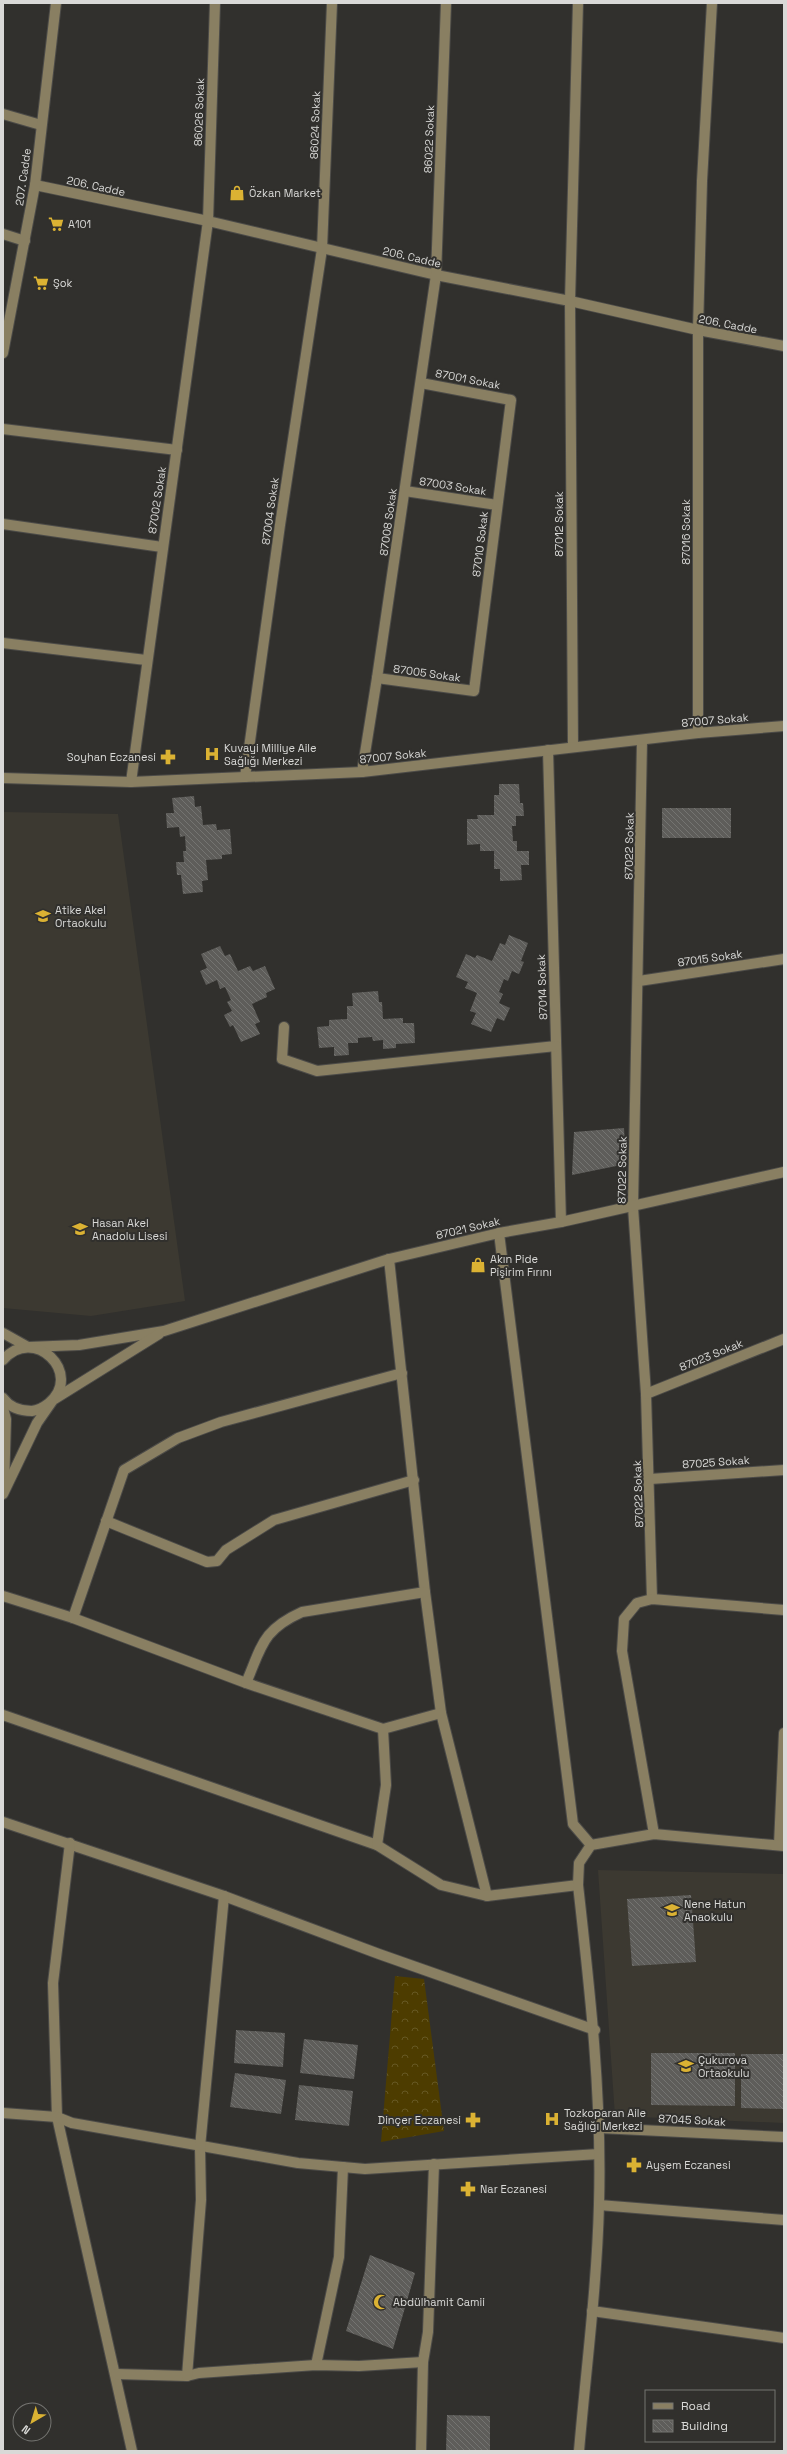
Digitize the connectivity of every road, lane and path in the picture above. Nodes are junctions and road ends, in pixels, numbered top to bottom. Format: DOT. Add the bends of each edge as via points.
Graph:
graph roads {
  1 [pos="56,3"];
  2 [pos="215,3"];
  3 [pos="332,3"];
  4 [pos="446,3"];
  5 [pos="578,3"];
  6 [pos="712,3"];
  7 [pos="3,114"];
  8 [pos="42,125"];
  9 [pos="36,185"];
  10 [pos="208,221"];
  11 [pos="3,234"];
  12 [pos="25,241"];
  13 [pos="322,249"];
  14 [pos="436,275"];
  15 [pos="570,301"];
  16 [pos="698,330"];
  17 [pos="784,346"];
  18 [pos="3,353"];
  19 [pos="420,382"];
  20 [pos="511,400"];
  21 [pos="3,429"];
  22 [pos="177,450"];
  23 [pos="405,491"];
  24 [pos="497,505"];
  25 [pos="3,524"];
  26 [pos="162,547"];
  27 [pos="3,643"];
  28 [pos="146,660"];
  29 [pos="378,678"];
  30 [pos="474,691"];
  31 [pos="784,726"];
  32 [pos="698,733"];
  33 [pos="642,741"];
  34 [pos="573,747"];
  35 [pos="548,750"];
  36 [pos="362,772"];
  37 [pos="245,777"];
  38 [pos="3,778"];
  39 [pos="131,782"];
  40 [pos="784,959"];
  41 [pos="639,981"];
  42 [pos="284,1027"];
  43 [pos="556,1046"];
  44 [pos="784,1172"];
  45 [pos="633,1206"];
  46 [pos="561,1222"];
  47 [pos="499,1233"];
  48 [pos="389,1259"];
  49 [pos="164,1331"];
  50 [pos="3,1333"];
  51 [pos="784,1339"];
  52 [pos="28,1347"];
  53 [pos="3,1360"];
  54 [pos="402,1373"];
  55 [pos="646,1394"];
  56 [pos="3,1398"];
  57 [pos="53,1400"];
  58 [pos="3,1408"];
  59 [pos="784,1470"];
  60 [pos="650,1479"];
  61 [pos="414,1480"];
  62 [pos="3,1493"];
  63 [pos="106,1521"];
  64 [pos="425,1592"];
  65 [pos="3,1596"];
  66 [pos="652,1599"];
  67 [pos="784,1610"];
  68 [pos="73,1618"];
  69 [pos="246,1684"];
  70 [pos="441,1713"];
  71 [pos="3,1715"];
  72 [pos="383,1729"];
  73 [pos="784,1734"];
  74 [pos="3,1822"];
  75 [pos="654,1834"];
  76 [pos="70,1843"];
  77 [pos="377,1845"];
  78 [pos="591,1845"];
  79 [pos="782,1845"];
  80 [pos="578,1885"];
  81 [pos="224,1896"];
  82 [pos="487,1896"];
  83 [pos="595,2030"];
  84 [pos="3,2113"];
  85 [pos="57,2117"];
  86 [pos="599,2128"];
  87 [pos="784,2137"];
  88 [pos="200,2147"];
  89 [pos="600,2154"];
  90 [pos="434,2164"];
  91 [pos="343,2167"];
  92 [pos="599,2205"];
  93 [pos="784,2220"];
  94 [pos="592,2311"];
  95 [pos="784,2338"];
  96 [pos="423,2362"];
  97 [pos="316,2365"];
  98 [pos="116,2374"];
  99 [pos="187,2376"];
  100 [pos="132,2451"];
  101 [pos="421,2451"];
  102 [pos="579,2451"];
  1 -- 8 [label="street, 207. Cadde"];
  2 -- 10 [label="street, 86026 Sokak"];
  3 -- 13 [label="street, 86024 Sokak"];
  4 -- 14 [label="street, 86022 Sokak"];
  5 -- 15 [label="street, 87012 Sokak"];
  6 -- 16 [label="street, 87016 Sokak" via="702,181"];
  7 -- 8 [label="street"];
  8 -- 9 [label="street, 207. Cadde"];
  9 -- 10 [label="street, 206. Cadde"];
  9 -- 12 [label="street, 207. Cadde"];
  10 -- 13 [label="street, 206. Cadde"];
  10 -- 22 [label="street, 87002 Sokak"];
  11 -- 12 [label="street"];
  12 -- 18 [label="street, 207. Cadde"];
  13 -- 14 [label="street, 206. Cadde"];
  13 -- 37 [label="street, 87004 Sokak"];
  14 -- 15 [label="street, 206. Cadde"];
  14 -- 19 [label="street, 87008 Sokak"];
  15 -- 16 [label="street, 206. Cadde"];
  15 -- 34 [label="street, 87012 Sokak"];
  16 -- 17 [label="street, 206. Cadde"];
  16 -- 32 [label="street, 87016 Sokak"];
  19 -- 20 [label="street, 87001 Sokak"];
  19 -- 23 [label="street, 87008 Sokak"];
  20 -- 24 [label="street, 87010 Sokak"];
  21 -- 22 [label="street"];
  22 -- 26 [label="street, 87002 Sokak"];
  23 -- 24 [label="street, 87003 Sokak"];
  23 -- 29 [label="street, 87008 Sokak"];
  24 -- 30 [label="street, 87010 Sokak"];
  25 -- 26 [label="street"];
  26 -- 28 [label="street, 87002 Sokak"];
  27 -- 28 [label="street"];
  28 -- 39 [label="street, 87002 Sokak"];
  29 -- 30 [label="street, 87005 Sokak"];
  29 -- 36 [label="street, 87008 Sokak"];
  31 -- 32 [label="street, 87007 Sokak"];
  32 -- 33 [label="street, 87007 Sokak"];
  33 -- 34 [label="street, 87007 Sokak"];
  33 -- 41 [label="street, 87022 Sokak"];
  34 -- 35 [label="street, 87007 Sokak"];
  35 -- 36 [label="street, 87007 Sokak"];
  35 -- 43 [label="street, 87014 Sokak"];
  36 -- 37 [label="street, 87007 Sokak"];
  37 -- 39 [label="street, 87007 Sokak"];
  38 -- 39 [label="street, 87007 Sokak"];
  40 -- 41 [label="street, 87015 Sokak"];
  41 -- 45 [label="street, 87022 Sokak"];
  42 -- 43 [label="street" via="282,1059 318,1071"];
  43 -- 46 [label="street, 87014 Sokak"];
  44 -- 45 [label="street, 87021 Sokak"];
  45 -- 46 [label="street, 87021 Sokak"];
  45 -- 55 [label="street, 87022 Sokak"];
  46 -- 47 [label="street, 87021 Sokak"];
  47 -- 48 [label="street, 87021 Sokak"];
  47 -- 78 [label="street" via="573,1824"];
  48 -- 49 [label="street, 87021 Sokak"];
  48 -- 54 [label="street"];
  49 -- 52 [label="street" via="79,1345"];
  49 -- 57 [label="street"];
  50 -- 52 [label="street"];
  51 -- 55 [label="street, 87023 Sokak"];
  52 -- 53 [label="street" via="17,1349"];
  52 -- 57 [label="street" via="48,1353 57,1366 61,1380 59,1391"];
  54 -- 61 [label="street"];
  54 -- 63 [label="street" via="221,1422 178,1438 124,1470"];
  55 -- 60 [label="street, 87022 Sokak"];
  56 -- 57 [label="street" via="14,1408 25,1411 40,1409"];
  57 -- 62 [label="street" via="37,1423"];
  58 -- 62 [label="street" via="6,1419"];
  59 -- 60 [label="street, 87025 Sokak"];
  60 -- 66 [label="street, 87022 Sokak"];
  61 -- 63 [label="street" via="274,1520 226,1550 216,1561 207,1562"];
  61 -- 64 [label="street"];
  63 -- 68 [label="street"];
  64 -- 69 [label="street" via="302,1612 283,1621 266,1636"];
  64 -- 70 [label="street"];
  65 -- 68 [label="street"];
  66 -- 67 [label="street"];
  66 -- 75 [label="street" via="637,1603 624,1619 622,1651"];
  68 -- 69 [label="street"];
  69 -- 72 [label="street"];
  70 -- 72 [label="street"];
  70 -- 82 [label="street"];
  71 -- 77 [label="street"];
  72 -- 77 [label="street" via="386,1785"];
  73 -- 79 [label="street"];
  74 -- 76 [label="street"];
  75 -- 78 [label="street"];
  75 -- 79 [label="street"];
  76 -- 81 [label="street"];
  76 -- 85 [label="street" via="53,1983"];
  77 -- 82 [label="street" via="441,1885"];
  78 -- 80 [label="street" via="579,1863"];
  80 -- 82 [label="street"];
  80 -- 83 [label="street"];
  81 -- 83 [label="street"];
  81 -- 88 [label="street"];
  83 -- 86 [label="street"];
  84 -- 85 [label="street"];
  85 -- 88 [label="street" via="72,2123"];
  85 -- 98 [label="street"];
  86 -- 87 [label="street, 87045 Sokak"];
  86 -- 89 [label="street"];
  88 -- 91 [label="street" via="298,2163"];
  88 -- 99 [label="street" via="201,2200"];
  89 -- 90 [label="street"];
  89 -- 92 [label="street"];
  90 -- 91 [label="street" via="365,2169"];
  90 -- 96 [label="street" via="428,2332"];
  91 -- 97 [label="street" via="339,2257"];
  92 -- 93 [label="street"];
  92 -- 94 [label="street"];
  94 -- 95 [label="street"];
  94 -- 102 [label="street"];
  96 -- 97 [label="street" via="359,2366"];
  96 -- 101 [label="street"];
  97 -- 99 [label="street"];
  98 -- 99 [label="street"];
  98 -- 100 [label="street"];
}
